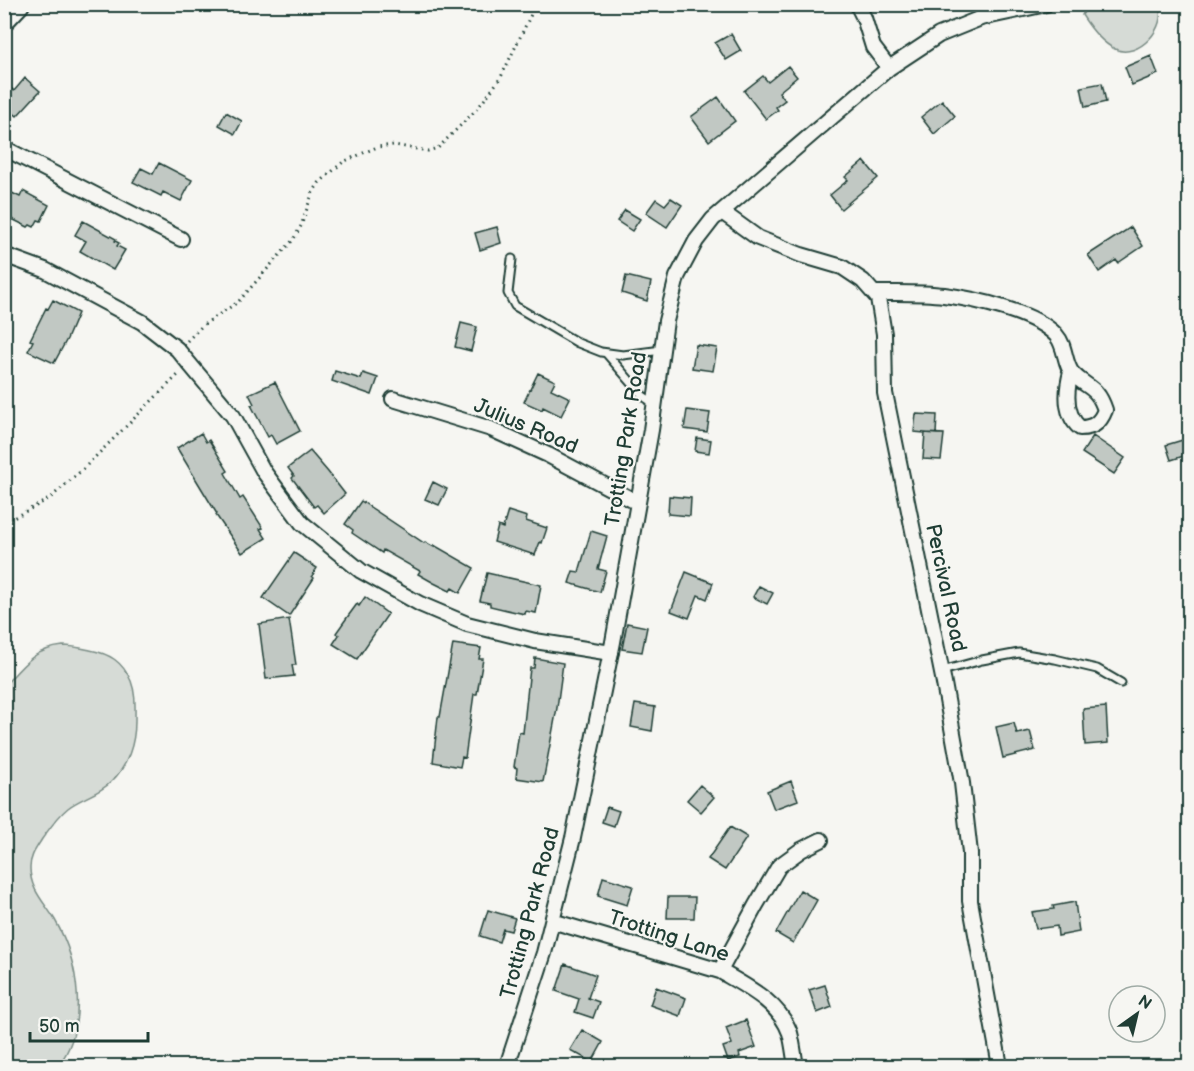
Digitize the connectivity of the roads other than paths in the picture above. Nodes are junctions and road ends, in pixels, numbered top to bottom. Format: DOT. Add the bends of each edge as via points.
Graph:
graph roads {
  1 [pos="19,4"];
  2 [pos="857,4"];
  3 [pos="1046,4"];
  4 [pos="4,20"];
  5 [pos="889,68"];
  6 [pos="4,148"];
  7 [pos="722,212"];
  8 [pos="181,239"];
  9 [pos="4,255"];
  10 [pos="512,260"];
  11 [pos="874,293"];
  12 [pos="662,350"];
  13 [pos="606,353"];
  14 [pos="1071,372"];
  15 [pos="393,399"];
  16 [pos="655,404"];
  17 [pos="638,503"];
  18 [pos="611,653"];
  19 [pos="942,670"];
  20 [pos="1121,683"];
  21 [pos="821,840"];
  22 [pos="552,921"];
  23 [pos="720,971"];
  24 [pos="507,1066"];
  25 [pos="796,1066"];
  26 [pos="1000,1066"];
  1 -- 4 [label="main road"];
  2 -- 5 [label="street" via="873,47"];
  3 -- 5 [label="street, Trotting Park Road" via="981,18 939,35"];
  5 -- 7 [label="street, Trotting Park Road"];
  6 -- 8 [label="street"];
  7 -- 11 [label="street" via="758,238 842,267"];
  7 -- 12 [label="street, Trotting Park Road" via="696,241 677,277"];
  9 -- 18 [label="street" via="45,270 142,322 177,349 233,416 264,472 302,523 361,571 420,604 467,624 535,641"];
  10 -- 13 [label="lane" via="508,293 515,306 578,343"];
  11 -- 14 [label="street" via="943,295 1016,313 1057,336"];
  11 -- 19 [label="street, Percival Road" via="884,334 885,393"];
  12 -- 13 [label="lane"];
  12 -- 16 [label="street, Trotting Park Road"];
  13 -- 16 [label="lane" via="643,396"];
  15 -- 17 [label="street, Julius Road" via="490,429"];
  16 -- 17 [label="street, Trotting Park Road"];
  17 -- 18 [label="street, Trotting Park Road"];
  18 -- 22 [label="street, Trotting Park Road"];
  19 -- 20 [label="lane" via="1018,653 1097,669"];
  19 -- 26 [label="street, Percival Road" via="962,783 970,853 970,901"];
  21 -- 23 [label="street" via="779,866"];
  22 -- 23 [label="street, Trotting Lane"];
  22 -- 24 [label="street, Trotting Park Road"];
  23 -- 25 [label="street, Trotting Lane" via="772,1004 791,1035"];
}
